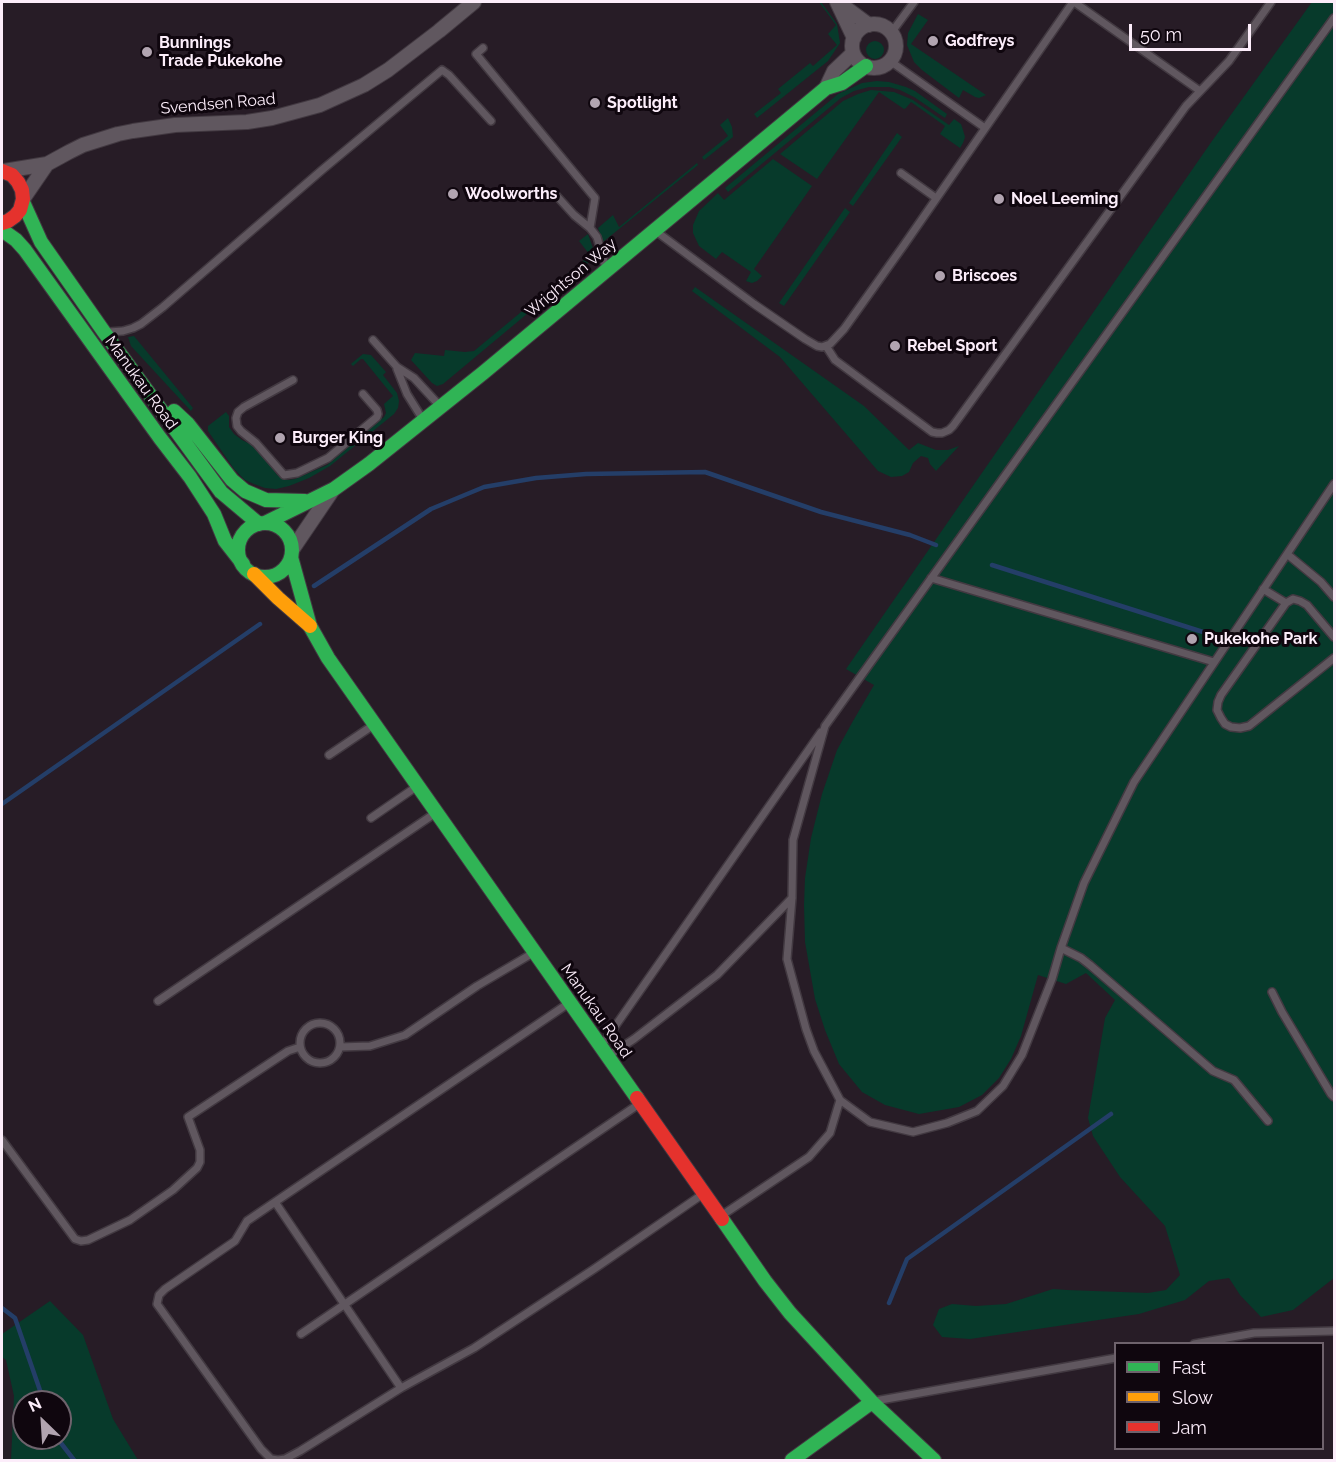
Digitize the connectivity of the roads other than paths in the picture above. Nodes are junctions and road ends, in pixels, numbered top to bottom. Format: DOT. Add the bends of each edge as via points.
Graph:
graph roads {
  1 [pos="474,2"];
  2 [pos="837,2"];
  3 [pos="914,2"];
  4 [pos="1073,2"];
  5 [pos="1272,2"];
  6 [pos="1335,18"];
  7 [pos="869,25"];
  8 [pos="891,33"];
  9 [pos="854,38"];
  10 [pos="483,48"];
  11 [pos="853,53"];
  12 [pos="890,62"];
  13 [pos="866,66"];
  14 [pos="826,88"];
  15 [pos="1200,91"];
  16 [pos="490,121"];
  17 [pos="985,128"];
  18 [pos="47,164"];
  19 [pos="3,171"];
  20 [pos="901,173"];
  21 [pos="555,194"];
  22 [pos="936,198"];
  23 [pos="23,200"];
  24 [pos="2,223"];
  25 [pos="590,228"];
  26 [pos="2,230"];
  27 [pos="655,231"];
  28 [pos="607,270"];
  29 [pos="104,332"];
  30 [pos="373,340"];
  31 [pos="826,346"];
  32 [pos="397,367"];
  33 [pos="293,380"];
  34 [pos="141,382"];
  35 [pos="363,394"];
  36 [pos="440,406"];
  37 [pos="423,420"];
  38 [pos="1335,484"];
  39 [pos="334,489"];
  40 [pos="309,501"];
  41 [pos="262,523"];
  42 [pos="291,553"];
  43 [pos="1287,554"];
  44 [pos="243,564"];
  45 [pos="254,574"];
  46 [pos="932,578"];
  47 [pos="1263,589"];
  48 [pos="1335,597"];
  49 [pos="1286,603"];
  50 [pos="310,626"];
  51 [pos="1335,637"];
  52 [pos="1335,658"];
  53 [pos="1214,662"];
  54 [pos="375,725"];
  55 [pos="825,726"];
  56 [pos="329,755"];
  57 [pos="418,786"];
  58 [pos="436,812"];
  59 [pos="371,818"];
  60 [pos="792,898"];
  61 [pos="1061,948"];
  62 [pos="534,952"];
  63 [pos="1272,992"];
  64 [pos="158,1001"];
  65 [pos="569,1003"];
  66 [pos="300,1047"];
  67 [pos="339,1047"];
  68 [pos="604,1052"];
  69 [pos="1333,1094"];
  70 [pos="840,1100"];
  71 [pos="640,1104"];
  72 [pos="1268,1121"];
  73 [pos="2,1140"];
  74 [pos="704,1194"];
  75 [pos="275,1202"];
  76 [pos="720,1216"];
  77 [pos="345,1304"];
  78 [pos="1335,1331"];
  79 [pos="301,1334"];
  80 [pos="1205,1342"];
  81 [pos="1114,1358"];
  82 [pos="402,1388"];
  83 [pos="872,1402"];
  84 [pos="792,1461"];
  85 [pos="934,1461"];
  1 -- 18 [label="street, Svendsen Road" via="388,70 320,105 247,122 125,132 83,145"];
  2 -- 7 [label="street"];
  2 -- 9 [label="street"];
  3 -- 8 [label="lane"];
  4 -- 15 [label="lane"];
  4 -- 17 [label="lane"];
  5 -- 15 [label="lane" via="1229,61"];
  6 -- 46 [label="lane"];
  7 -- 8 [label="street" via="881,26"];
  7 -- 9 [label="street"];
  8 -- 12 [label="street" via="896,50"];
  9 -- 11 [label="street"];
  10 -- 25 [label="lane" via="476,54 595,198"];
  11 -- 13 [label="street"];
  11 -- 14 [label="street, Wrightson Way" via="834,71"];
  12 -- 13 [label="street" via="878,68"];
  12 -- 17 [label="lane"];
  13 -- 14 [label="main road, Wrightson Way" via="842,83"];
  14 -- 27 [label="main road, Wrightson Way"];
  15 -- 31 [label="lane" via="949,430 932,432 835,360"];
  16 -- 29 [label="lane" via="441,70 141,324 123,331"];
  17 -- 22 [label="lane"];
  18 -- 19 [label="street"];
  18 -- 23 [label="street"];
  19 -- 23 [label="main road, Manukau Road" via="18,182"];
  20 -- 22 [label="lane"];
  21 -- 25 [label="lane"];
  22 -- 31 [label="lane" via="844,329"];
  23 -- 24 [label="main road" via="15,216"];
  23 -- 29 [label="main road, Manukau Road" via="41,242"];
  25 -- 28 [label="lane" via="597,237"];
  26 -- 44 [label="main road, Manukau Road" via="25,250 190,477 214,514 225,541"];
  27 -- 28 [label="main road, Wrightson Way"];
  27 -- 31 [label="lane" via="812,344"];
  28 -- 36 [label="main road, Wrightson Way"];
  29 -- 34 [label="main road, Manukau Road"];
  30 -- 32 [label="lane"];
  32 -- 36 [label="lane" via="414,378"];
  32 -- 37 [label="lane"];
  33 -- 35 [label="lane" via="238,412 236,418 241,431 284,475 327,458 377,417 377,410"];
  34 -- 40 [label="main road" via="188,424 245,491 266,500"];
  34 -- 41 [label="main road, Manukau Road" via="221,492"];
  36 -- 37 [label="main road, Wrightson Way"];
  37 -- 39 [label="main road, Wrightson Way"];
  38 -- 43 [label="lane"];
  39 -- 40 [label="main road, Wrightson Way"];
  39 -- 42 [label="street, Wrightson Way"];
  40 -- 41 [label="main road, Wrightson Way"];
  41 -- 42 [label="main road" via="274,524 287,534"];
  41 -- 44 [label="main road" via="246,531 239,543"];
  42 -- 45 [label="main road" via="280,572 272,576"];
  42 -- 50 [label="main road, Manukau Road"];
  43 -- 47 [label="lane"];
  43 -- 48 [label="lane"];
  44 -- 45 [label="main road"];
  45 -- 50 [label="main road, Manukau Road"];
  46 -- 53 [label="lane"];
  46 -- 55 [label="lane"];
  47 -- 49 [label="lane"];
  47 -- 53 [label="lane"];
  49 -- 51 [label="lane" via="1293,599 1307,605"];
  49 -- 52 [label="lane" via="1221,695 1217,710 1225,724 1250,726"];
  50 -- 54 [label="main road, Manukau Road"];
  53 -- 61 [label="lane" via="1134,782 1084,883"];
  54 -- 56 [label="lane"];
  54 -- 57 [label="main road, Manukau Road"];
  55 -- 60 [label="lane" via="793,840"];
  55 -- 68 [label="lane"];
  57 -- 58 [label="main road, Manukau Road"];
  57 -- 59 [label="lane"];
  58 -- 62 [label="main road, Manukau Road"];
  58 -- 64 [label="lane"];
  60 -- 68 [label="lane" via="717,975 634,1039"];
  60 -- 70 [label="lane" via="787,958 814,1051"];
  61 -- 70 [label="lane" via="1022,1055 1003,1086 977,1111 913,1132 870,1122"];
  61 -- 72 [label="lane" via="1090,965 1214,1071 1234,1080"];
  62 -- 65 [label="main road, Manukau Road"];
  62 -- 67 [label="lane" via="405,1035 370,1046"];
  63 -- 69 [label="lane"];
  65 -- 68 [label="main road, Manukau Road"];
  65 -- 75 [label="lane"];
  66 -- 67 [label="lane" via="307,1059 320,1064 333,1059"];
  66 -- 67 [label="lane" via="306,1028 319,1023 337,1033"];
  66 -- 73 [label="lane" via="188,1117 200,1150 197,1168 130,1220 88,1240 75,1239"];
  68 -- 71 [label="main road, Manukau Road"];
  70 -- 76 [label="lane" via="830,1133 809,1157"];
  71 -- 74 [label="main road, Manukau Road"];
  71 -- 77 [label="lane"];
  74 -- 76 [label="main road, Manukau Road"];
  74 -- 82 [label="lane" via="474,1348"];
  75 -- 77 [label="lane"];
  75 -- 82 [label="lane" via="248,1221 235,1241 165,1289 159,1295 160,1309 271,1459 285,1460"];
  76 -- 83 [label="main road, Manukau Road" via="790,1313"];
  77 -- 79 [label="lane"];
  77 -- 82 [label="lane"];
  78 -- 80 [label="lane" via="1254,1333"];
  81 -- 83 [label="lane"];
  83 -- 84 [label="main road"];
  83 -- 85 [label="main road, Manukau Road"];
}
